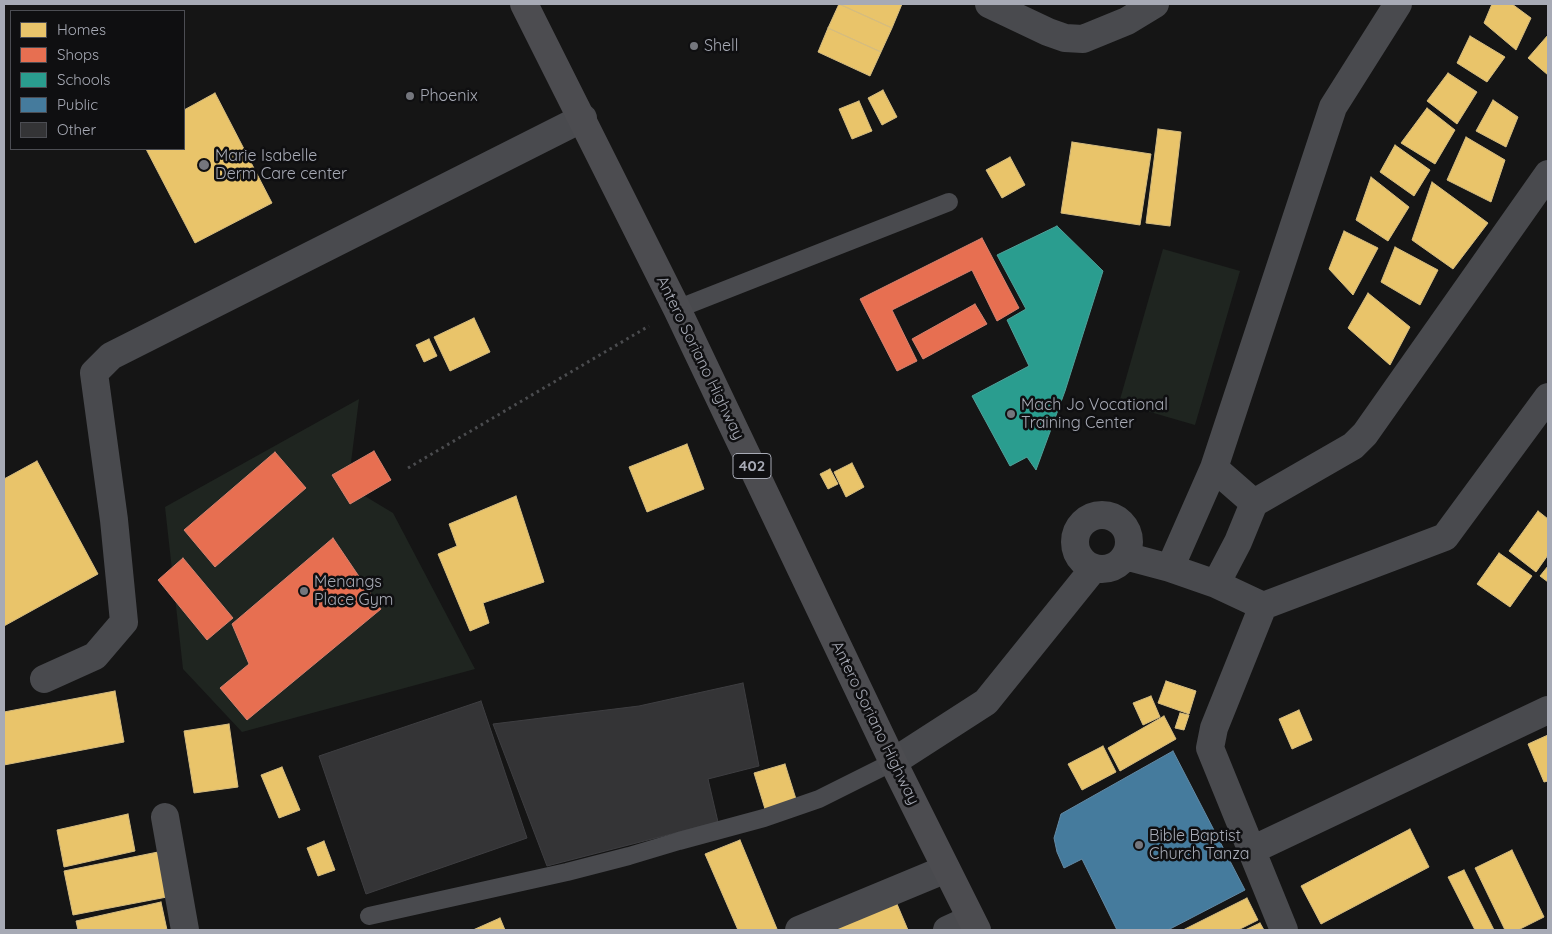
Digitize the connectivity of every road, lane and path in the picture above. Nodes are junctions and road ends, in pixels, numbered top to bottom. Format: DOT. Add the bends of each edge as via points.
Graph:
graph roads {
  1 [pos="524,4"];
  2 [pos="989,4"];
  3 [pos="1155,4"];
  4 [pos="1398,4"];
  5 [pos="1122,13"];
  6 [pos="583,118"];
  7 [pos="1548,174"];
  8 [pos="950,202"];
  9 [pos="678,310"];
  10 [pos="1548,397"];
  11 [pos="408,468"];
  12 [pos="1214,468"];
  13 [pos="1254,503"];
  14 [pos="1125,556"];
  15 [pos="1094,568"];
  16 [pos="1170,568"];
  17 [pos="1216,584"];
  18 [pos="1263,606"];
  19 [pos="44,678"];
  20 [pos="1548,710"];
  21 [pos="893,762"];
  22 [pos="165,817"];
  23 [pos="1252,850"];
  24 [pos="946,869"];
  25 [pos="369,916"];
  26 [pos="965,927"];
  27 [pos="185,930"];
  28 [pos="799,930"];
  29 [pos="1284,930"];
  1 -- 6 [label="main road, Antero Soriano Highway / 402"];
  2 -- 5 [label="street" via="1065,38 1083,39"];
  3 -- 5 [label="street"];
  4 -- 12 [label="street" via="1333,107"];
  6 -- 9 [label="main road, Antero Soriano Highway / 402"];
  6 -- 19 [label="street" via="111,356 94,373 124,622 95,656"];
  7 -- 13 [label="street" via="1365,434 1353,446"];
  8 -- 9 [label="lane"];
  9 -- 11 [label="path"];
  9 -- 21 [label="main road, Antero Soriano Highway / 402"];
  10 -- 18 [label="street" via="1445,537"];
  12 -- 13 [label="street"];
  12 -- 16 [label="street"];
  13 -- 17 [label="street"];
  14 -- 15 [label="street" via="1116,565"];
  14 -- 15 [label="street" via="1128,533 1121,522 1110,516 1097,515 1078,529 1074,541 1077,553"];
  14 -- 16 [label="street"];
  15 -- 21 [label="street" via="986,702"];
  16 -- 17 [label="street"];
  17 -- 18 [label="street"];
  18 -- 23 [label="street" via="1214,728 1210,748"];
  20 -- 23 [label="street"];
  21 -- 24 [label="main road, Antero Soriano Highway / 402"];
  21 -- 25 [label="lane" via="819,799 764,818 567,872"];
  22 -- 27 [label="street"];
  23 -- 29 [label="street"];
  24 -- 26 [label="main road, Antero Soriano Highway / 402"];
  24 -- 28 [label="street"];
}
